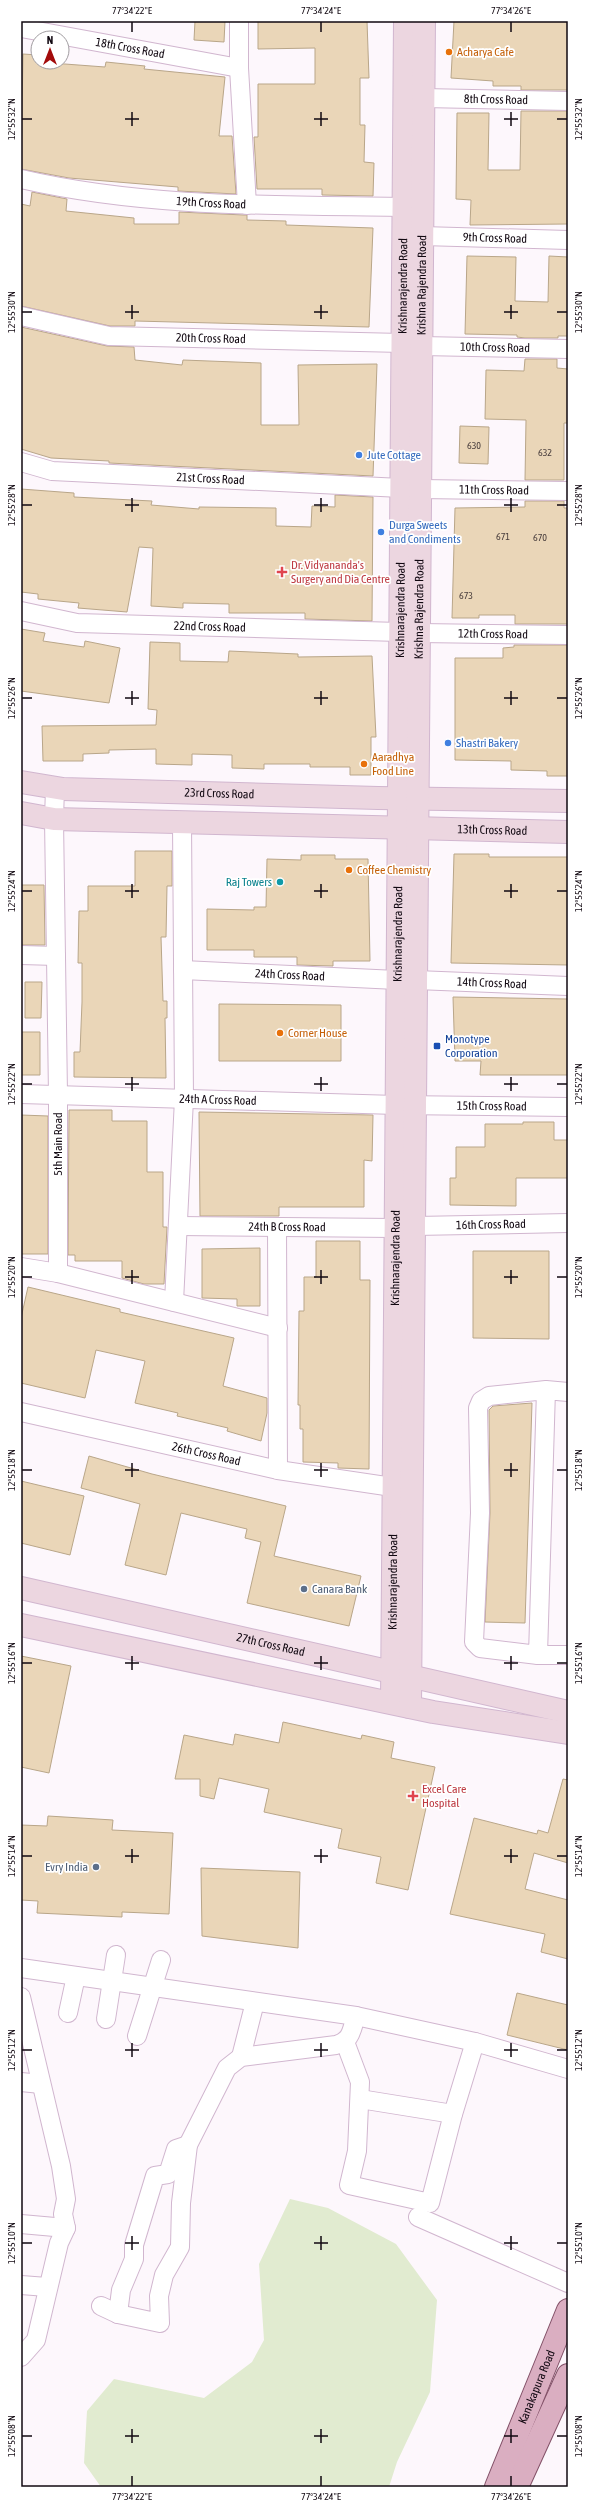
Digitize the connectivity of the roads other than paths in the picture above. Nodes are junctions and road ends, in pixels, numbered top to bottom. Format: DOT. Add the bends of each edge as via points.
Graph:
graph roads {
  1 [pos="239,21"];
  2 [pos="405,21"];
  3 [pos="424,21"];
  4 [pos="21,28"];
  5 [pos="239,68"];
  6 [pos="423,98"];
  7 [pos="568,101"];
  8 [pos="21,179"];
  9 [pos="247,205"];
  10 [pos="403,207"];
  11 [pos="422,236"];
  12 [pos="568,240"];
  13 [pos="21,316"];
  14 [pos="412,344"];
  15 [pos="568,349"];
  16 [pos="21,462"];
  17 [pos="410,489"];
  18 [pos="568,491"];
  19 [pos="21,611"];
  20 [pos="409,633"];
  21 [pos="568,635"];
  22 [pos="21,782"];
  23 [pos="55,788"];
  24 [pos="408,799"];
  25 [pos="568,801"];
  26 [pos="21,813"];
  27 [pos="54,819"];
  28 [pos="182,822"];
  29 [pos="408,826"];
  30 [pos="568,832"];
  31 [pos="21,955"];
  32 [pos="56,956"];
  33 [pos="183,970"];
  34 [pos="407,980"];
  35 [pos="568,986"];
  36 [pos="21,1094"];
  37 [pos="58,1095"];
  38 [pos="184,1099"];
  39 [pos="406,1105"];
  40 [pos="568,1107"];
  41 [pos="568,1224"];
  42 [pos="178,1226"];
  43 [pos="277,1227"];
  44 [pos="405,1227"];
  45 [pos="21,1266"];
  46 [pos="58,1273"];
  47 [pos="174,1302"];
  48 [pos="278,1328"];
  49 [pos="546,1390"];
  50 [pos="568,1392"];
  51 [pos="21,1412"];
  52 [pos="278,1470"];
  53 [pos="402,1488"];
  54 [pos="21,1588"];
  55 [pos="21,1625"];
  56 [pos="538,1655"];
  57 [pos="568,1655"];
  58 [pos="401,1674"];
  59 [pos="401,1704"];
  60 [pos="568,1712"];
  61 [pos="568,1734"];
  62 [pos="116,1955"];
  63 [pos="161,1960"];
  64 [pos="21,1968"];
  65 [pos="76,1976"];
  66 [pos="112,1981"];
  67 [pos="152,1987"];
  68 [pos="21,1997"];
  69 [pos="255,2002"];
  70 [pos="68,2013"];
  71 [pos="356,2016"];
  72 [pos="106,2019"];
  73 [pos="24,2024"];
  74 [pos="137,2036"];
  75 [pos="346,2042"];
  76 [pos="475,2042"];
  77 [pos="242,2057"];
  78 [pos="568,2070"];
  79 [pos="21,2082"];
  80 [pos="41,2084"];
  81 [pos="360,2099"];
  82 [pos="453,2114"];
  83 [pos="188,2145"];
  84 [pos="418,2217"];
  85 [pos="21,2224"];
  86 [pos="66,2228"];
  87 [pos="568,2283"];
  88 [pos="21,2285"];
  89 [pos="47,2287"];
  90 [pos="101,2306"];
  91 [pos="568,2310"];
  92 [pos="118,2314"];
  93 [pos="21,2358"];
  94 [pos="568,2375"];
  95 [pos="496,2487"];
  96 [pos="517,2487"];
  1 -- 5 [label="street"];
  2 -- 10 [label="main road, Krishnarajendra Road"];
  3 -- 6 [label="main road, Krishna Rajendra Road"];
  4 -- 5 [label="street, 18th Cross Road"];
  5 -- 9 [label="street"];
  6 -- 7 [label="street, 8th Cross Road"];
  6 -- 11 [label="main road, Krishna Rajendra Road"];
  8 -- 9 [label="street, 19th Cross Road" via="141,199"];
  9 -- 10 [label="street, 19th Cross Road"];
  10 -- 14 [label="main road, Krishnarajendra Road"];
  11 -- 12 [label="street, 9th Cross Road"];
  11 -- 14 [label="main road, Krishna Rajendra Road"];
  13 -- 14 [label="street, 20th Cross Road" via="109,336"];
  14 -- 15 [label="street, 10th Cross Road"];
  14 -- 17 [label="main road, Krishna Rajendra Road"];
  16 -- 17 [label="street, 21st Cross Road" via="52,471"];
  17 -- 18 [label="street, 11th Cross Road"];
  17 -- 20 [label="main road, Krishna Rajendra Road"];
  19 -- 20 [label="street, 22nd Cross Road" via="77,623"];
  20 -- 21 [label="street, 12th Cross Road"];
  20 -- 24 [label="main road, Krishna Rajendra Road"];
  22 -- 23 [label="main road, 23rd Cross Road"];
  23 -- 24 [label="main road, 23rd Cross Road"];
  23 -- 27 [label="street, 5th Main Road"];
  24 -- 25 [label="main road"];
  24 -- 29 [label="main road, Krishnarajendra Road"];
  26 -- 27 [label="main road"];
  27 -- 28 [label="main road"];
  27 -- 32 [label="street, 5th Main Road"];
  28 -- 29 [label="main road"];
  28 -- 33 [label="street"];
  29 -- 30 [label="main road, 13th Cross Road"];
  29 -- 34 [label="main road, Krishnarajendra Road"];
  31 -- 32 [label="street"];
  32 -- 37 [label="street, 5th Main Road"];
  33 -- 34 [label="street, 24th Cross Road"];
  33 -- 38 [label="street"];
  34 -- 35 [label="street, 14th Cross Road"];
  34 -- 39 [label="main road, Krishnarajendra Road"];
  36 -- 37 [label="street, 24th A Cross Road"];
  37 -- 38 [label="street, 24th A Cross Road"];
  37 -- 46 [label="street, 5th Main Road"];
  38 -- 39 [label="street, 24th A Cross Road"];
  38 -- 42 [label="street"];
  39 -- 40 [label="street, 15th Cross Road"];
  39 -- 44 [label="main road, Krishnarajendra Road"];
  41 -- 44 [label="street, 16th Cross Road"];
  42 -- 43 [label="street, 24th B Cross Road"];
  42 -- 47 [label="street"];
  43 -- 44 [label="street, 24th B Cross Road"];
  43 -- 48 [label="street"];
  44 -- 53 [label="main road, Krishnarajendra Road"];
  45 -- 46 [label="street"];
  46 -- 47 [label="street"];
  47 -- 48 [label="street"];
  48 -- 52 [label="street"];
  49 -- 50 [label="street"];
  49 -- 56 [label="street"];
  49 -- 56 [label="street" via="489,1396 481,1401 478,1408 480,1513 474,1642 480,1648"];
  51 -- 52 [label="street, 26th Cross Road"];
  52 -- 53 [label="street, 26th Cross Road"];
  53 -- 58 [label="main road, Krishnarajendra Road"];
  54 -- 58 [label="main road, 27th Cross Road"];
  55 -- 59 [label="main road"];
  56 -- 57 [label="street"];
  58 -- 59 [label="main road, Krishnarajendra Road"];
  58 -- 60 [label="main road, 27th Cross Road"];
  59 -- 61 [label="main road"];
  62 -- 66 [label="street"];
  63 -- 67 [label="street"];
  64 -- 65 [label="street"];
  65 -- 66 [label="street"];
  65 -- 70 [label="street"];
  66 -- 67 [label="street"];
  66 -- 72 [label="street"];
  67 -- 69 [label="street"];
  67 -- 74 [label="street"];
  68 -- 73 [label="street"];
  69 -- 71 [label="street"];
  69 -- 77 [label="street"];
  71 -- 75 [label="street"];
  71 -- 76 [label="street"];
  73 -- 80 [label="street"];
  75 -- 77 [label="street"];
  75 -- 81 [label="street" via="360,2082"];
  76 -- 78 [label="street"];
  76 -- 82 [label="street"];
  77 -- 83 [label="street" via="227,2068"];
  79 -- 80 [label="street"];
  80 -- 86 [label="street" via="61,2166 66,2199 62,2214"];
  81 -- 82 [label="street"];
  81 -- 82 [label="street" via="357,2151 348,2185 430,2203"];
  83 -- 92 [label="street" via="176,2149 168,2174 155,2176 134,2244 134,2259 121,2290"];
  83 -- 92 [label="street" via="181,2204 180,2247 164,2275 159,2296 160,2323"];
  84 -- 87 [label="street"];
  85 -- 86 [label="street"];
  86 -- 89 [label="street" via="60,2238"];
  88 -- 89 [label="street"];
  89 -- 93 [label="street" via="48,2294 36,2340"];
  90 -- 92 [label="street"];
  91 -- 95 [label="main road, Kanakapura Road"];
  94 -- 96 [label="main road, Kanakapura Road"];
}
